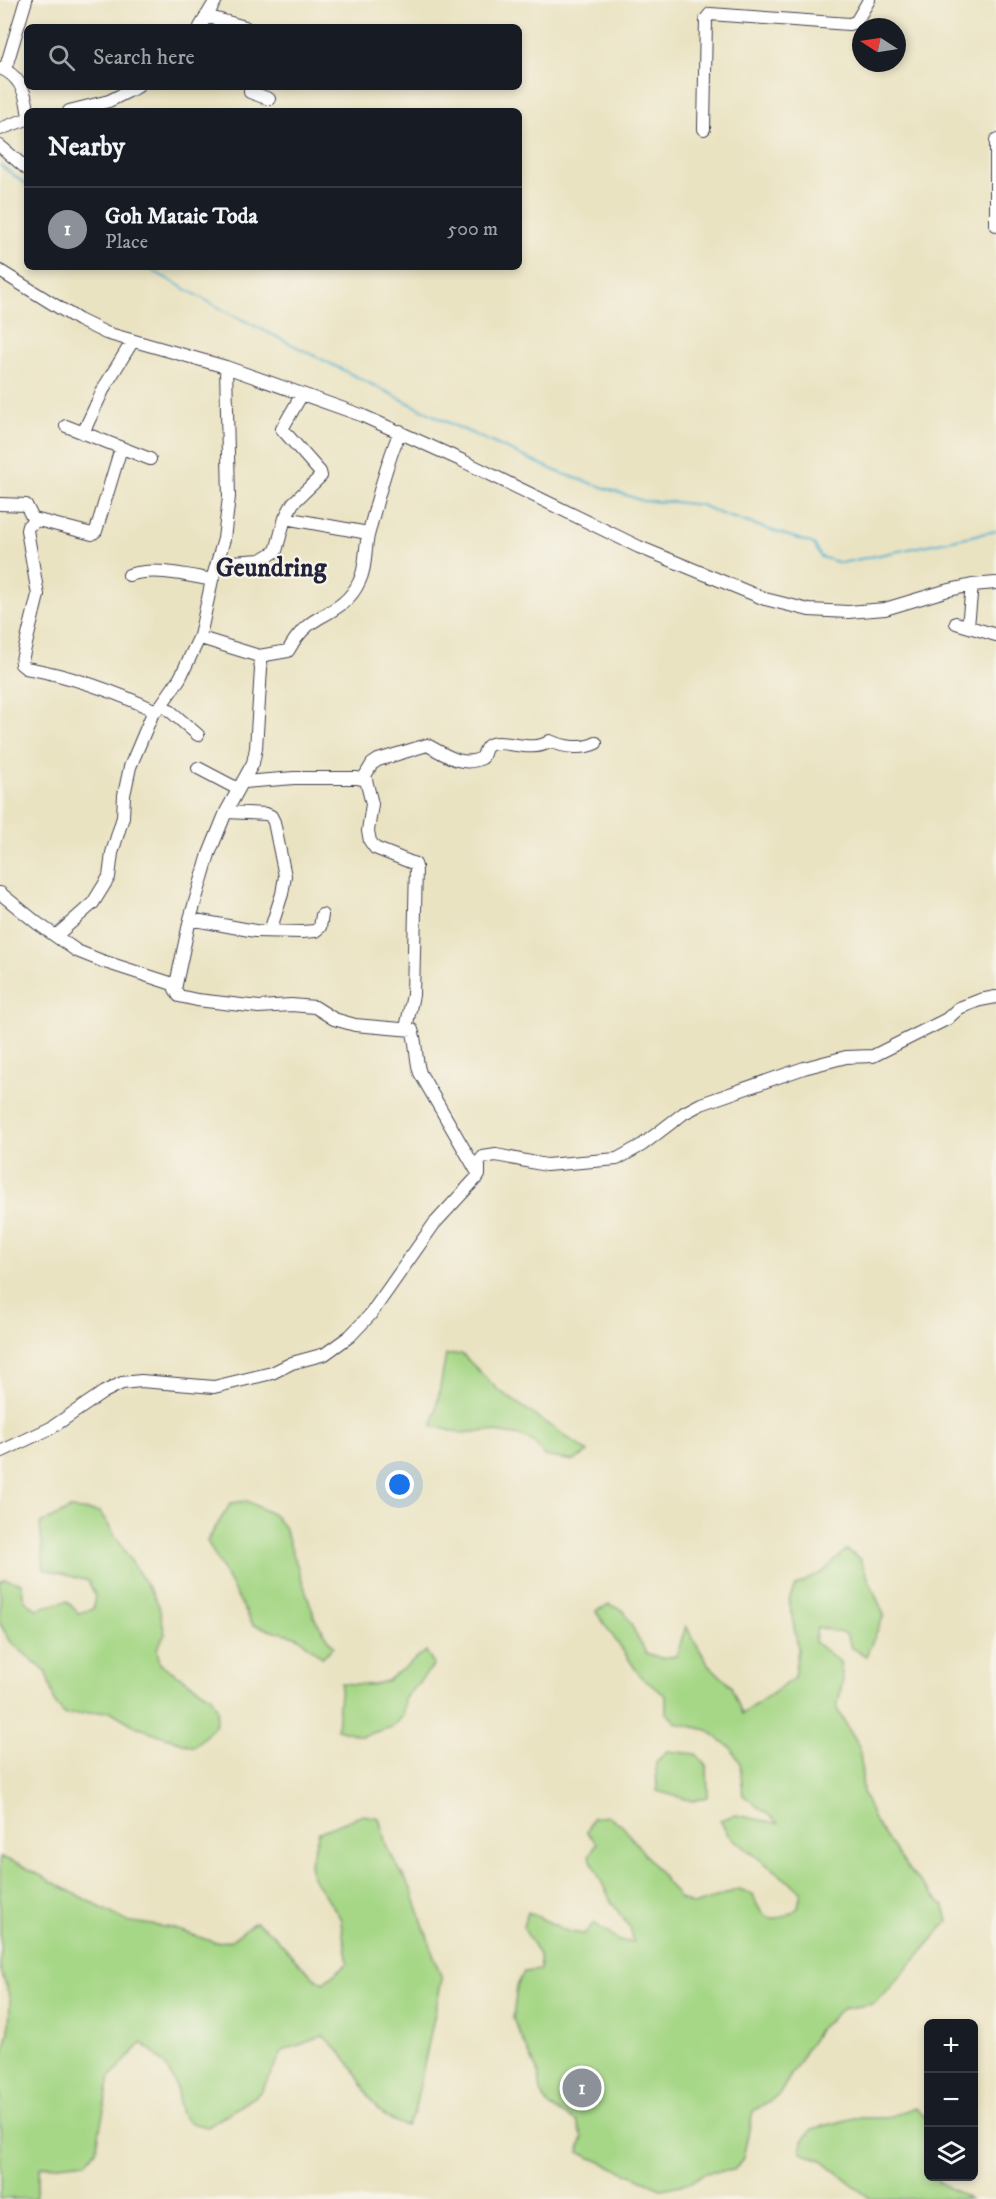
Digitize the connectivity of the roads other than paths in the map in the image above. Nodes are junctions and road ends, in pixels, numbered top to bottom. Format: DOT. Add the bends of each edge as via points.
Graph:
graph roads {
  1 [pos="26,0"];
  2 [pos="216,0"];
  3 [pos="869,0"];
  4 [pos="203,22"];
  5 [pos="220,24"];
  6 [pos="2,69"];
  7 [pos="133,90"];
  8 [pos="250,90"];
  9 [pos="269,99"];
  10 [pos="109,106"];
  11 [pos="28,108"];
  12 [pos="93,108"];
  13 [pos="24,120"];
  14 [pos="0,129"];
  15 [pos="704,129"];
  16 [pos="996,140"];
  17 [pos="0,146"];
  18 [pos="24,167"];
  19 [pos="996,225"];
  20 [pos="0,271"];
  21 [pos="132,342"];
  22 [pos="226,367"];
  23 [pos="303,394"];
  24 [pos="66,426"];
  25 [pos="400,431"];
  26 [pos="83,433"];
  27 [pos="121,448"];
  28 [pos="150,459"];
  29 [pos="0,504"];
  30 [pos="285,518"];
  31 [pos="34,521"];
  32 [pos="368,533"];
  33 [pos="217,563"];
  34 [pos="129,575"];
  35 [pos="212,580"];
  36 [pos="996,583"];
  37 [pos="972,585"];
  38 [pos="996,635"];
  39 [pos="200,636"];
  40 [pos="259,656"];
  41 [pos="159,708"];
  42 [pos="198,735"];
  43 [pos="596,743"];
  44 [pos="198,768"];
  45 [pos="363,779"];
  46 [pos="241,786"];
  47 [pos="226,812"];
  48 [pos="0,892"];
  49 [pos="322,915"];
  50 [pos="190,919"];
  51 [pos="270,931"];
  52 [pos="57,935"];
  53 [pos="176,985"];
  54 [pos="996,998"];
  55 [pos="406,1028"];
  56 [pos="479,1175"];
  57 [pos="0,1452"];
  1 -- 6 [label="street"];
  2 -- 4 [label="street"];
  3 -- 15 [label="street" via="856,22 849,24 710,14 706,19"];
  4 -- 5 [label="street"];
  6 -- 11 [label="street" via="20,83"];
  7 -- 10 [label="street"];
  8 -- 9 [label="street"];
  10 -- 12 [label="street"];
  13 -- 14 [label="street"];
  16 -- 19 [label="street"];
  17 -- 18 [label="street"];
  20 -- 21 [label="street" via="79,321"];
  21 -- 22 [label="street"];
  21 -- 26 [label="street"];
  22 -- 23 [label="street"];
  22 -- 33 [label="street" via="229,497"];
  23 -- 25 [label="street"];
  23 -- 30 [label="street" via="282,429 321,476 292,503"];
  24 -- 26 [label="street"];
  25 -- 32 [label="street" via="384,470"];
  25 -- 37 [label="street" via="639,548 784,605 830,613 885,609"];
  26 -- 27 [label="street"];
  27 -- 28 [label="street"];
  27 -- 31 [label="street" via="96,531 92,534"];
  29 -- 31 [label="street" via="27,505"];
  30 -- 32 [label="street"];
  30 -- 33 [label="street" via="276,551 261,560"];
  31 -- 41 [label="street" via="27,530 38,595 22,666 82,681"];
  32 -- 40 [label="street" via="360,582 348,599 296,636 288,651"];
  33 -- 35 [label="street"];
  34 -- 35 [label="street" via="153,571"];
  35 -- 39 [label="street"];
  36 -- 37 [label="street"];
  37 -- 38 [label="street" via="962,625"];
  39 -- 40 [label="street"];
  39 -- 41 [label="street" via="180,678"];
  40 -- 46 [label="street" via="254,764"];
  41 -- 42 [label="street"];
  41 -- 52 [label="street" via="152,715 130,767 109,877 93,903"];
  43 -- 45 [label="street" via="567,746 550,741 535,747 492,744 482,758 465,762 427,745 378,760"];
  44 -- 46 [label="street"];
  45 -- 46 [label="street" via="294,778"];
  45 -- 55 [label="street" via="372,804 370,840 375,848 416,867 413,995"];
  46 -- 47 [label="street"];
  47 -- 50 [label="street"];
  47 -- 51 [label="street" via="266,814 274,822 285,876"];
  48 -- 52 [label="street"];
  49 -- 51 [label="street" via="315,931"];
  50 -- 51 [label="street"];
  50 -- 53 [label="street"];
  52 -- 53 [label="street" via="77,951 102,962"];
  53 -- 55 [label="street" via="178,996 197,1000 259,1007 315,1007 327,1016 355,1025"];
  54 -- 56 [label="street" via="959,1008 947,1019 873,1056 804,1068 701,1104 617,1159 546,1165 496,1155 483,1157"];
  55 -- 56 [label="street" via="414,1033 420,1073"];
  56 -- 57 [label="street" via="434,1224 370,1315 325,1354 272,1373 214,1387 122,1383 51,1428"];
}
